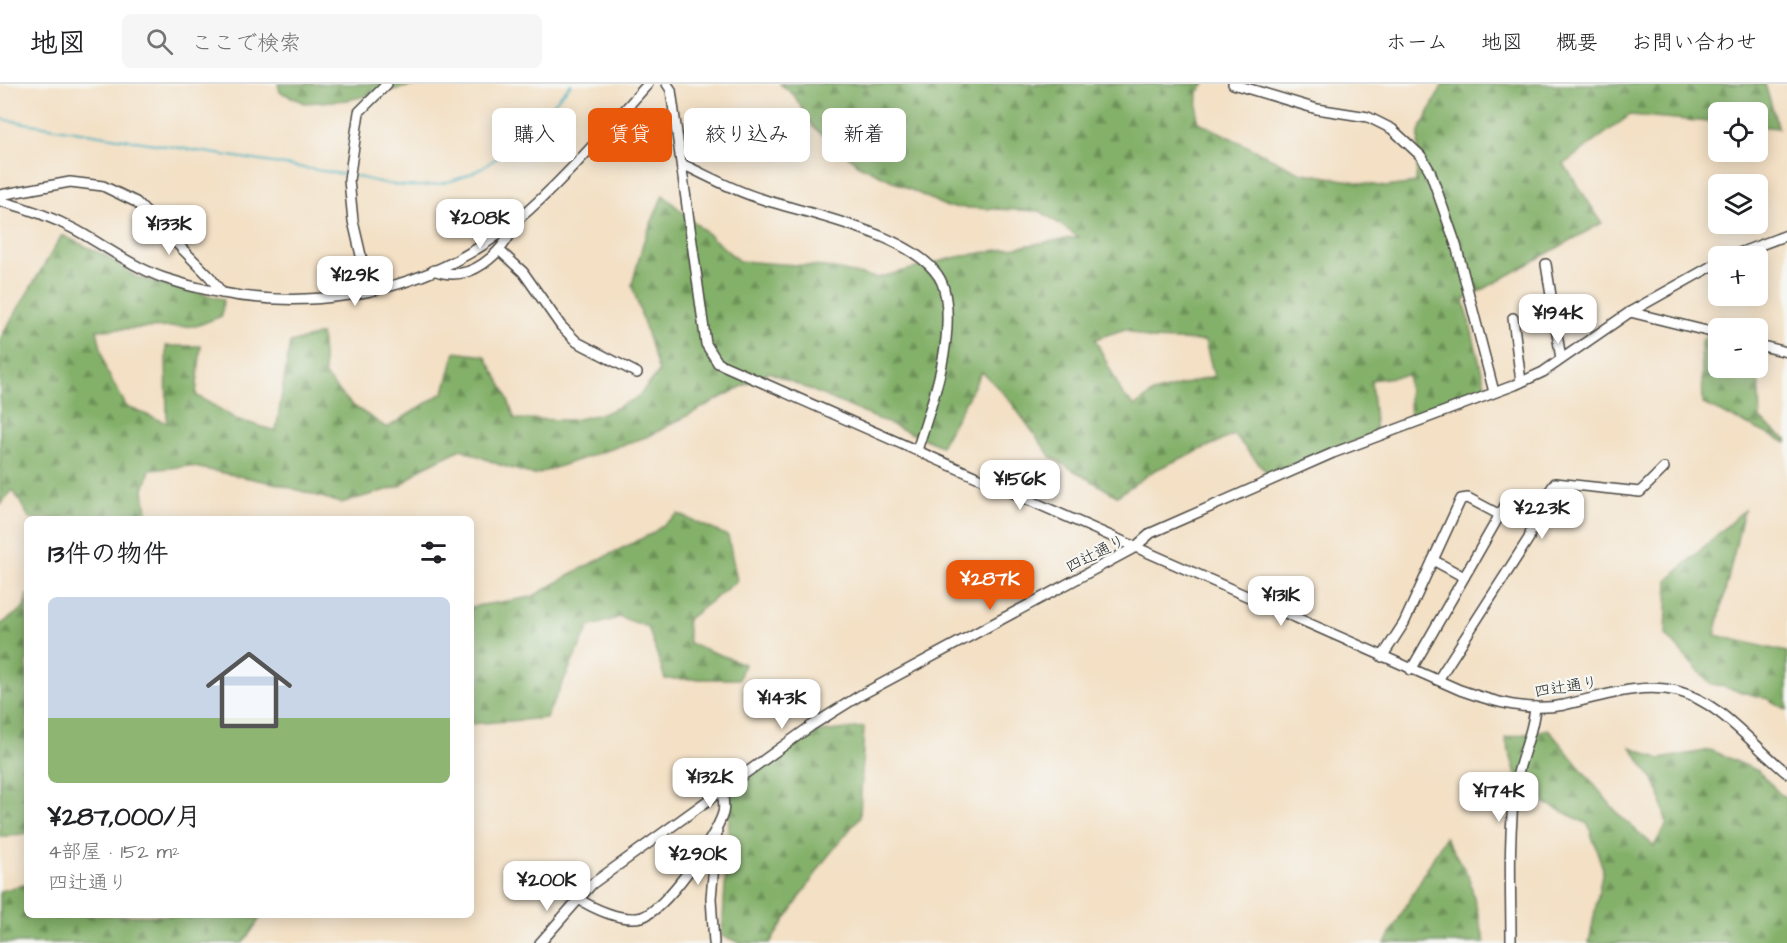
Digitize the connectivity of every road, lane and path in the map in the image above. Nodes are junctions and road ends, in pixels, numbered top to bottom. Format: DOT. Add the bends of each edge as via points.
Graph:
graph roads {
  1 [pos="387,84"];
  2 [pos="648,84"];
  3 [pos="667,84"];
  4 [pos="1233,84"];
  5 [pos="682,164"];
  6 [pos="0,195"];
  7 [pos="0,201"];
  8 [pos="517,220"];
  9 [pos="1787,235"];
  10 [pos="1758,246"];
  11 [pos="499,250"];
  12 [pos="1546,264"];
  13 [pos="1708,268"];
  14 [pos="434,270"];
  15 [pos="369,290"];
  16 [pos="222,293"];
  17 [pos="1630,312"];
  18 [pos="1513,318"];
  19 [pos="1708,331"];
  20 [pos="1768,347"];
  21 [pos="1787,352"];
  22 [pos="1561,359"];
  23 [pos="637,373"];
  24 [pos="1521,382"];
  25 [pos="1494,393"];
  26 [pos="917,450"];
  27 [pos="1664,468"];
  28 [pos="1506,504"];
  29 [pos="1500,515"];
  30 [pos="1134,548"];
  31 [pos="1433,560"];
  32 [pos="1464,577"];
  33 [pos="1382,657"];
  34 [pos="1411,670"];
  35 [pos="1438,680"];
  36 [pos="1536,707"];
  37 [pos="1787,774"];
  38 [pos="722,790"];
  39 [pos="717,828"];
  40 [pos="577,898"];
  41 [pos="540,943"];
  42 [pos="714,943"];
  43 [pos="1511,943"];
  1 -- 15 [label="street" via="359,112 349,180 353,221"];
  2 -- 8 [label="street"];
  3 -- 5 [label="street"];
  4 -- 25 [label="street" via="1317,108 1368,117 1392,129 1421,156 1456,245"];
  5 -- 26 [label="street" via="697,290 710,354 718,363"];
  5 -- 26 [label="street" via="761,199 870,232 926,261 938,273 948,317 944,352"];
  6 -- 16 [label="street" via="70,182 103,186 136,202"];
  7 -- 16 [label="street" via="42,213 160,277"];
  8 -- 11 [label="street"];
  8 -- 14 [label="street" via="486,243"];
  9 -- 10 [label="street"];
  11 -- 14 [label="street" via="484,264 470,270 445,275"];
  11 -- 23 [label="street" via="523,272 548,310 577,342"];
  12 -- 22 [label="street"];
  13 -- 17 [label="street"];
  14 -- 15 [label="street"];
  15 -- 16 [label="street" via="318,301 269,300"];
  17 -- 19 [label="street"];
  17 -- 22 [label="street"];
  18 -- 24 [label="street"];
  20 -- 21 [label="street"];
  22 -- 24 [label="street"];
  24 -- 25 [label="street"];
  25 -- 30 [label="street" via="1333,453 1151,533"];
  26 -- 30 [label="street"];
  27 -- 35 [label="street" via="1640,492 1555,483 1536,512 1529,538"];
  28 -- 29 [label="street"];
  29 -- 31 [label="street" via="1468,498 1461,499"];
  29 -- 32 [label="street"];
  30 -- 33 [label="street, 四辻通り"];
  30 -- 38 [label="street, 四辻通り" via="859,696"];
  31 -- 32 [label="street"];
  31 -- 33 [label="street" via="1404,623"];
  32 -- 34 [label="street"];
  33 -- 34 [label="street, 四辻通り"];
  34 -- 35 [label="street, 四辻通り"];
  35 -- 36 [label="street, 四辻通り" via="1482,698"];
  36 -- 37 [label="street, 四辻通り" via="1636,689 1678,691 1712,707"];
  36 -- 43 [label="street" via="1516,785"];
  38 -- 39 [label="street" via="724,804"];
  38 -- 40 [label="street, 四辻通り"];
  39 -- 40 [label="street" via="652,913 639,918 624,916 595,909"];
  39 -- 42 [label="street" via="711,898"];
  40 -- 41 [label="street, 四辻通り"];
}
